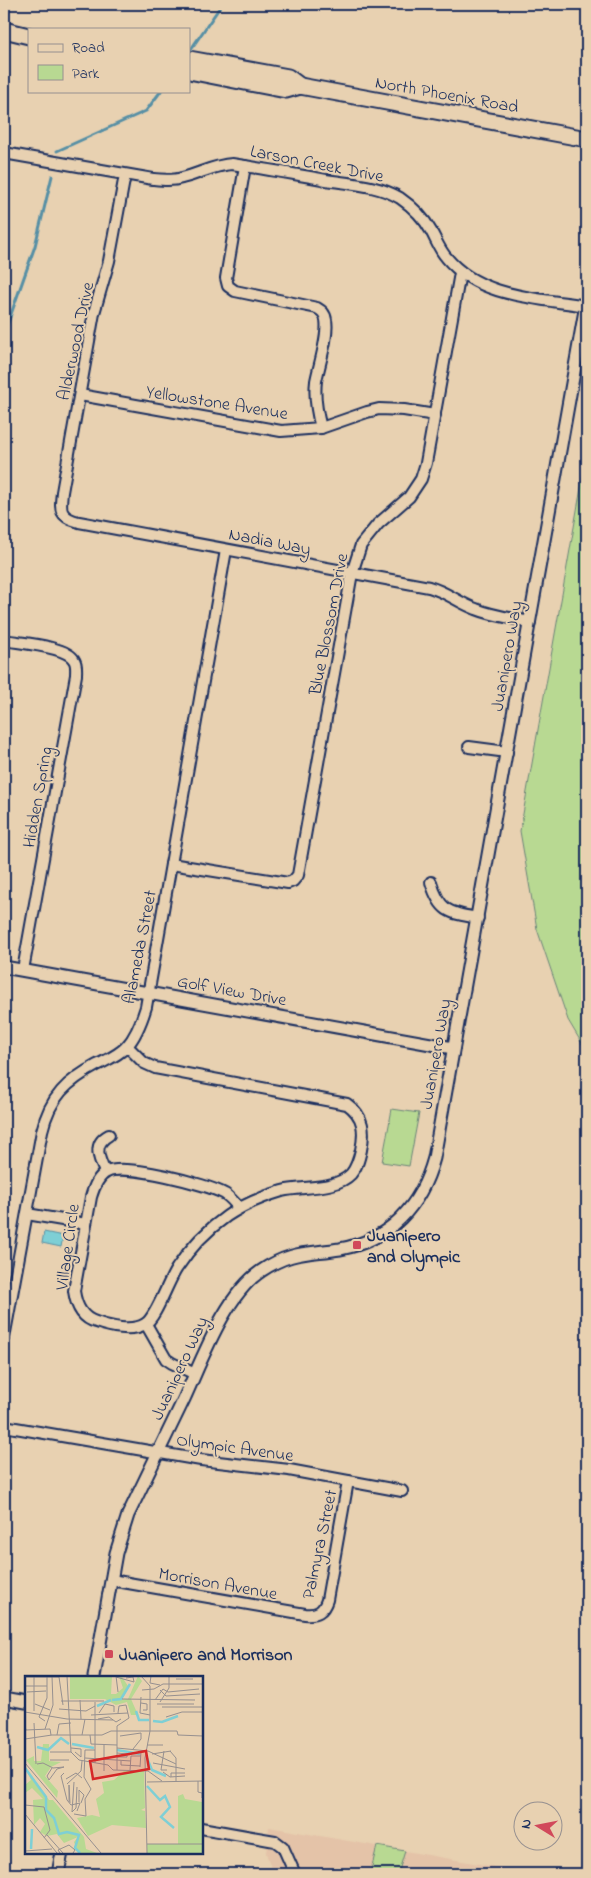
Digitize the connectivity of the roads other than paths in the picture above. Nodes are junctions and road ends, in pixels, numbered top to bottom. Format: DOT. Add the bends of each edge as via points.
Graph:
graph roads {
  1 [pos="4,30"];
  2 [pos="28,36"];
  3 [pos="191,65"];
  4 [pos="587,139"];
  5 [pos="4,153"];
  6 [pos="245,166"];
  7 [pos="125,175"];
  8 [pos="460,273"];
  9 [pos="587,303"];
  10 [pos="80,395"];
  11 [pos="435,415"];
  12 [pos="320,428"];
  13 [pos="62,513"];
  14 [pos="226,550"];
  15 [pos="352,573"];
  16 [pos="530,622"];
  17 [pos="4,640"];
  18 [pos="468,746"];
  19 [pos="507,752"];
  20 [pos="171,864"];
  21 [pos="431,882"];
  22 [pos="478,918"];
  23 [pos="4,967"];
  24 [pos="23,970"];
  25 [pos="149,993"];
  26 [pos="127,1046"];
  27 [pos="453,1048"];
  28 [pos="109,1135"];
  29 [pos="105,1172"];
  30 [pos="239,1208"];
  31 [pos="27,1214"];
  32 [pos="86,1224"];
  33 [pos="146,1324"];
  34 [pos="4,1338"];
  35 [pos="195,1374"];
  36 [pos="4,1426"];
  37 [pos="158,1452"];
  38 [pos="348,1481"];
  39 [pos="402,1491"];
  40 [pos="111,1580"];
  41 [pos="320,1612"];
  42 [pos="94,1676"];
  43 [pos="4,1698"];
  44 [pos="25,1702"];
  45 [pos="202,1828"];
  46 [pos="62,1853"];
  47 [pos="58,1874"];
  48 [pos="295,1874"];
  1 -- 2 [label="main road"];
  3 -- 4 [label="main road, North Phoenix Road" via="286,90 300,86"];
  5 -- 7 [label="street, Larson Creek Drive"];
  6 -- 7 [label="street, Larson Creek Drive" via="221,165 170,180"];
  6 -- 8 [label="street, Larson Creek Drive" via="369,187 398,197 423,219 437,245"];
  6 -- 12 [label="street" via="226,278 228,286 235,291 318,308 324,313 326,330 316,383"];
  7 -- 10 [label="street, Alderwood Drive" via="109,261 94,313"];
  8 -- 9 [label="street, Larson Creek Drive" via="496,290"];
  8 -- 11 [label="street, Blue Blossom Drive"];
  9 -- 16 [label="street, Juanipero Way"];
  10 -- 12 [label="street, Yellowstone Avenue" via="281,431"];
  10 -- 13 [label="street, Alderwood Drive" via="60,504"];
  11 -- 12 [label="street, Yellowstone Avenue" via="379,409"];
  11 -- 15 [label="street, Blue Blossom Drive" via="421,478 409,497 361,545"];
  13 -- 14 [label="street, Nadia Way" via="69,520"];
  14 -- 15 [label="street, Nadia Way"];
  14 -- 20 [label="street, Alameda Street"];
  15 -- 16 [label="street, Nadia Way" via="439,590 475,609"];
  15 -- 20 [label="street, Blue Blossom Drive" via="298,875 288,883"];
  16 -- 19 [label="street, Juanipero Way"];
  17 -- 24 [label="street, Hidden Spring" via="69,654 74,659 76,675"];
  18 -- 19 [label="street"];
  19 -- 22 [label="street, Juanipero Way"];
  20 -- 25 [label="street, Alameda Street"];
  21 -- 22 [label="street" via="443,907"];
  22 -- 27 [label="street, Juanipero Way"];
  23 -- 24 [label="street, Golf View Drive"];
  24 -- 25 [label="street, Golf View Drive"];
  25 -- 26 [label="street, Alameda Street" via="140,1023"];
  25 -- 27 [label="street, Golf View Drive"];
  26 -- 30 [label="street" via="144,1063 155,1068 338,1101 354,1108 364,1134 358,1163 342,1182 281,1192"];
  26 -- 31 [label="street, Alameda Street" via="78,1075 58,1094 45,1121"];
  27 -- 35 [label="street, Juanipero Way" via="434,1158 428,1180 413,1205 391,1228 370,1240 339,1249 291,1256 260,1272 234,1298"];
  28 -- 29 [label="street" via="100,1142 98,1150"];
  29 -- 30 [label="street" via="129,1170 187,1181 226,1195"];
  29 -- 32 [label="street, Village Circle" via="94,1186"];
  30 -- 33 [label="street" via="211,1228 188,1252"];
  31 -- 32 [label="street"];
  31 -- 34 [label="street, Alameda Street"];
  32 -- 33 [label="street, Village Circle" via="74,1291 79,1310 84,1316 102,1324 133,1328"];
  33 -- 35 [label="street" via="166,1359"];
  35 -- 37 [label="street, Juanipero Way"];
  36 -- 37 [label="street, Olympic Avenue"];
  37 -- 38 [label="street, Olympic Avenue"];
  37 -- 40 [label="street, Juanipero Way" via="124,1528"];
  38 -- 39 [label="street, Olympic Avenue"];
  38 -- 41 [label="street, Palmyra Street" via="327,1600"];
  40 -- 41 [label="street, Morrison Avenue" via="305,1614"];
  40 -- 42 [label="street, Juanipero Way"];
  43 -- 44 [label="street"];
  45 -- 48 [label="street" via="275,1841 283,1847"];
  46 -- 47 [label="street"];
}
